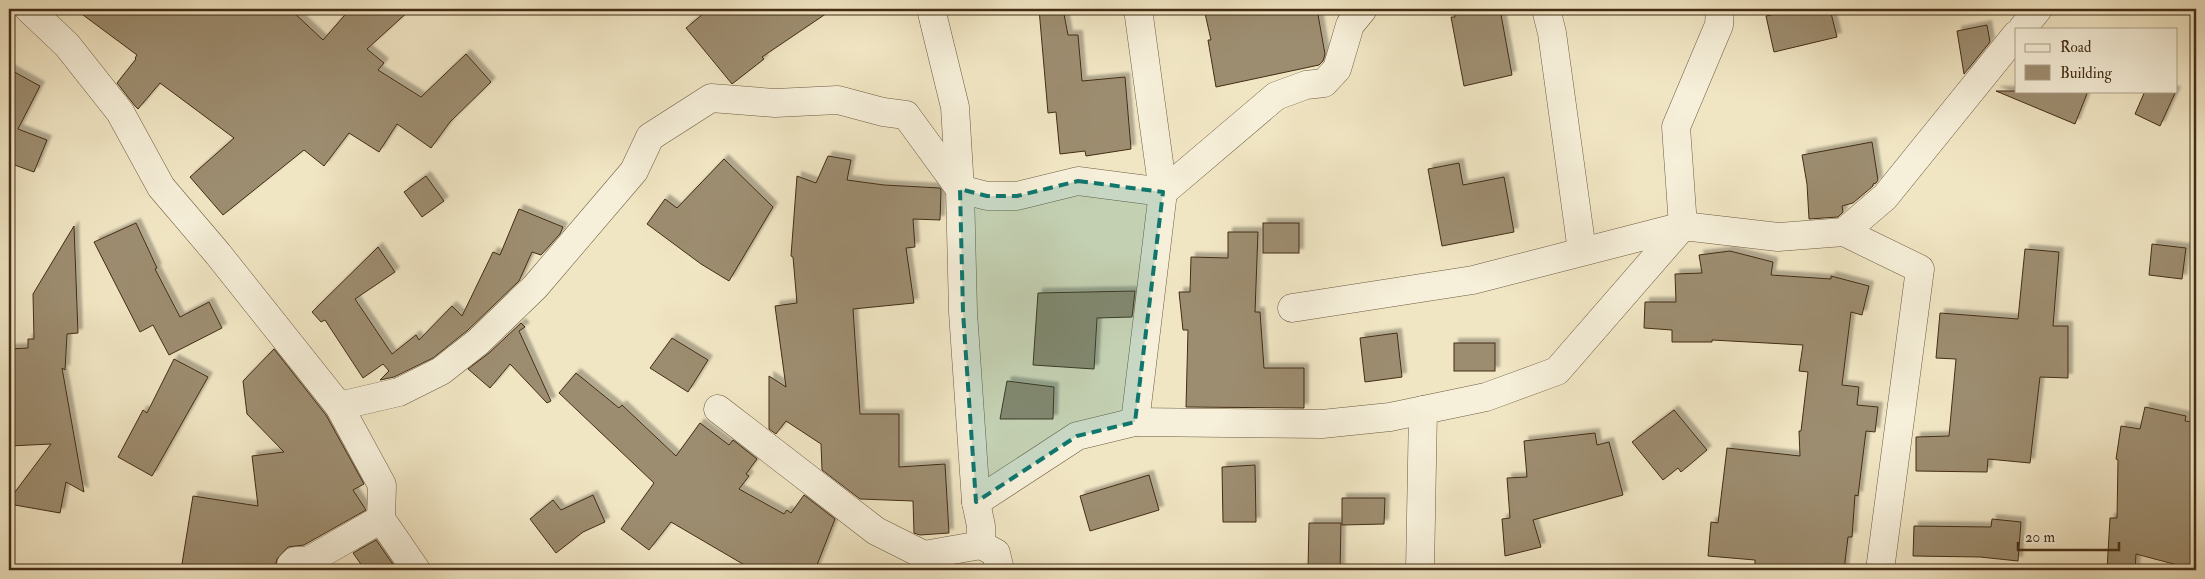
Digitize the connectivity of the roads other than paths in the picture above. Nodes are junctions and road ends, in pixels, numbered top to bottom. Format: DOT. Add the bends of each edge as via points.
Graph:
graph roads {
  1 [pos="29,9"];
  2 [pos="931,9"];
  3 [pos="1138,9"];
  4 [pos="1546,9"];
  5 [pos="1720,9"];
  6 [pos="2038,9"];
  7 [pos="1353,14"];
  8 [pos="2023,28"];
  9 [pos="2015,36"];
  10 [pos="960,189"];
  11 [pos="1163,192"];
  12 [pos="1683,226"];
  13 [pos="1844,232"];
  14 [pos="1582,251"];
  15 [pos="1292,308"];
  16 [pos="339,406"];
  17 [pos="718,409"];
  18 [pos="1423,410"];
  19 [pos="1135,422"];
  20 [pos="976,502"];
  21 [pos="381,519"];
  22 [pos="981,545"];
  23 [pos="915,563"];
  24 [pos="291,570"];
  25 [pos="416,570"];
  26 [pos="1000,570"];
  27 [pos="1420,570"];
  28 [pos="1880,570"];
  1 -- 16 [label="street" via="67,45 114,105 161,187"];
  2 -- 10 [label="street" via="955,107"];
  3 -- 11 [label="street"];
  4 -- 14 [label="street"];
  5 -- 12 [label="street" via="1719,25 1676,127"];
  6 -- 8 [label="street"];
  7 -- 11 [label="street" via="1337,69 1324,83 1306,85 1276,96"];
  9 -- 13 [label="street" via="1885,197"];
  10 -- 11 [label="street" via="987,196 1017,196 1078,181"];
  10 -- 16 [label="street" via="906,115 838,100 775,103 711,98 650,137 634,171 535,287 478,342 441,371 399,392"];
  10 -- 20 [label="street" via="963,312"];
  11 -- 19 [label="street"];
  12 -- 13 [label="street" via="1778,238"];
  12 -- 14 [label="street"];
  12 -- 18 [label="street" via="1557,371 1486,397"];
  13 -- 28 [label="street" via="1920,269"];
  14 -- 15 [label="street" via="1473,280"];
  16 -- 21 [label="street" via="382,485"];
  17 -- 23 [label="street"];
  18 -- 19 [label="street" via="1322,424"];
  18 -- 27 [label="street"];
  19 -- 20 [label="street" via="1076,436"];
  20 -- 22 [label="street"];
  21 -- 24 [label="street" via="308,561 295,561"];
  21 -- 25 [label="street"];
  22 -- 23 [label="street"];
  22 -- 26 [label="street" via="996,553"];
}
